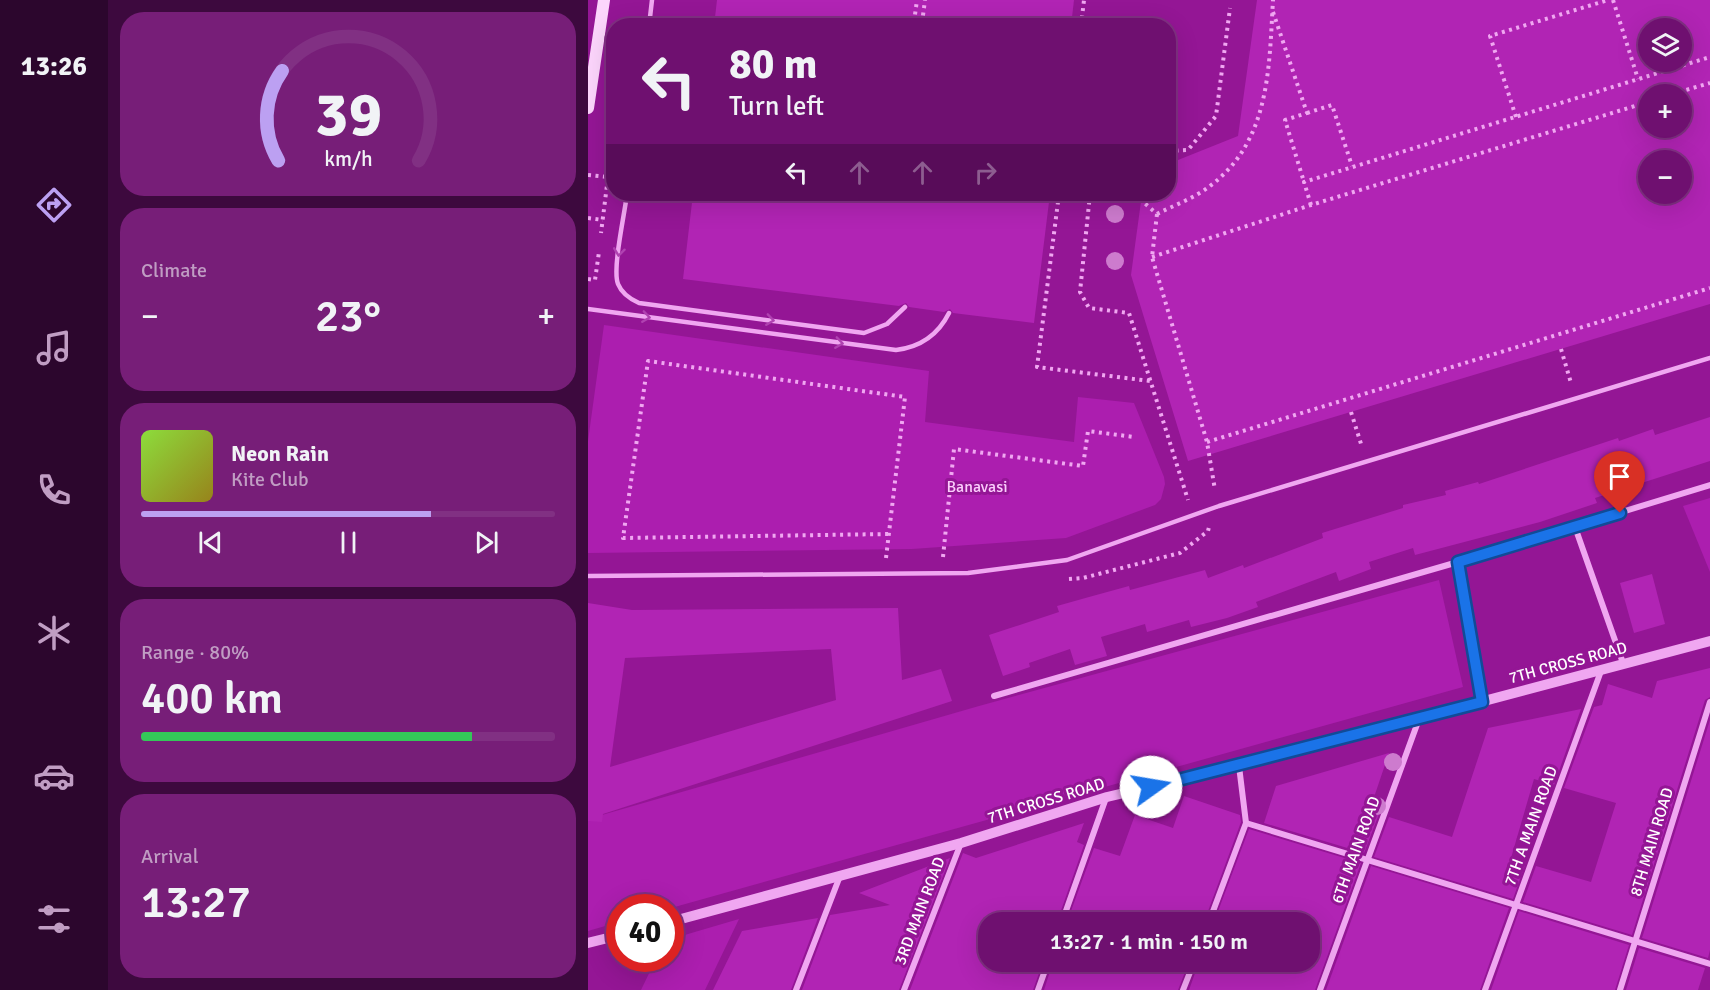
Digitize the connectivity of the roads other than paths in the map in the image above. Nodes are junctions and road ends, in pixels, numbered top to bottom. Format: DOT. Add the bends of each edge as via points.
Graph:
graph roads {
  1 [pos="604,0"];
  2 [pos="652,0"];
  3 [pos="650,18"];
  4 [pos="588,108"];
  5 [pos="626,201"];
  6 [pos="905,307"];
  7 [pos="588,309"];
  8 [pos="949,313"];
  9 [pos="1710,358"];
  10 [pos="1710,485"];
  11 [pos="1575,527"];
  12 [pos="1458,562"];
  13 [pos="588,576"];
  14 [pos="1710,641"];
  15 [pos="1623,663"];
  16 [pos="1601,671"];
  17 [pos="994,696"];
  18 [pos="1482,702"];
  19 [pos="1710,702"];
  20 [pos="1419,719"];
  21 [pos="1239,766"];
  22 [pos="1107,797"];
  23 [pos="1246,823"];
  24 [pos="961,843"];
  25 [pos="1366,860"];
  26 [pos="840,875"];
  27 [pos="1516,905"];
  28 [pos="1066,912"];
  29 [pos="1213,912"];
  30 [pos="684,918"];
  31 [pos="606,939"];
  32 [pos="1635,941"];
  33 [pos="588,944"];
  34 [pos="1710,964"];
  35 [pos="1044,972"];
  36 [pos="1190,972"];
  37 [pos="796,990"];
  38 [pos="904,990"];
  39 [pos="1038,990"];
  40 [pos="1183,990"];
  41 [pos="1320,990"];
  42 [pos="1485,990"];
  43 [pos="1620,990"];
  1 -- 4 [label="main road"];
  2 -- 3 [label="lane"];
  5 -- 6 [label="lane, one-way" via="616,274 621,291 639,303 864,333 887,324"];
  7 -- 8 [label="lane, one-way" via="896,350 928,339"];
  9 -- 13 [label="lane" via="1193,515 1067,560 968,573"];
  10 -- 11 [label="street"];
  11 -- 12 [label="street"];
  11 -- 15 [label="street"];
  12 -- 17 [label="street"];
  12 -- 18 [label="street"];
  14 -- 15 [label="street, 7TH CROSS ROAD"];
  15 -- 16 [label="street, 7TH CROSS ROAD"];
  16 -- 18 [label="street, 7TH CROSS ROAD"];
  16 -- 27 [label="street, 7TH A MAIN ROAD"];
  18 -- 20 [label="street, 7TH CROSS ROAD"];
  19 -- 32 [label="street, 8TH MAIN ROAD"];
  20 -- 21 [label="street, 7TH CROSS ROAD"];
  20 -- 25 [label="street, 6TH MAIN ROAD"];
  21 -- 22 [label="street, 7TH CROSS ROAD"];
  21 -- 23 [label="street"];
  22 -- 24 [label="street, 7TH CROSS ROAD"];
  22 -- 28 [label="street"];
  23 -- 25 [label="street"];
  23 -- 29 [label="street"];
  24 -- 26 [label="street, 7TH CROSS ROAD"];
  24 -- 38 [label="street, 3RD MAIN ROAD"];
  25 -- 27 [label="street"];
  25 -- 41 [label="street, 6TH MAIN ROAD"];
  26 -- 30 [label="street, 7TH CROSS ROAD"];
  26 -- 37 [label="street"];
  27 -- 32 [label="street"];
  27 -- 42 [label="street, 7TH A MAIN ROAD"];
  31 -- 33 [label="street"];
  32 -- 34 [label="street"];
  32 -- 43 [label="street, 8TH MAIN ROAD"];
  35 -- 39 [label="street"];
  36 -- 40 [label="street"];
}
